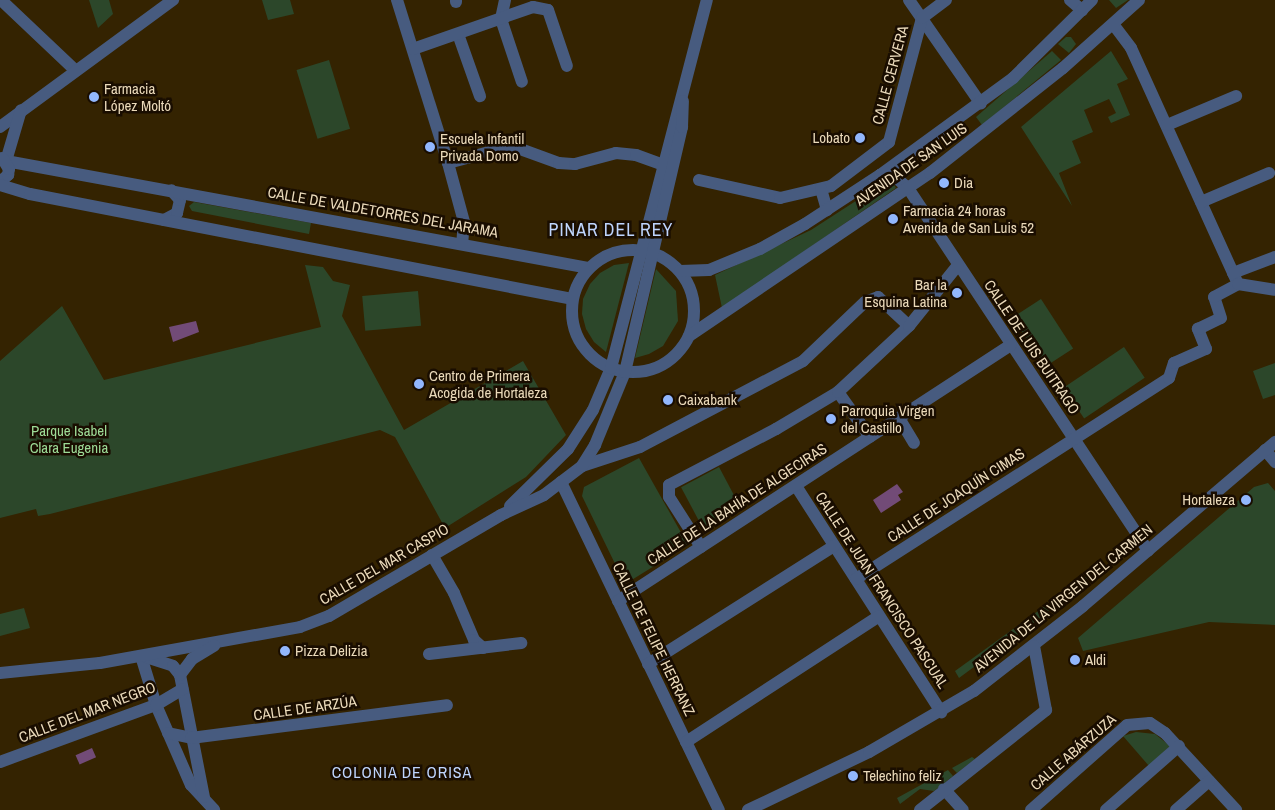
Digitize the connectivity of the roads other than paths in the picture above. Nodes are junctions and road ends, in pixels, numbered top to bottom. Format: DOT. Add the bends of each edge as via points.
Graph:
graph roads {
  1 [pos="0,0"];
  2 [pos="173,0"];
  3 [pos="397,0"];
  4 [pos="505,0"];
  5 [pos="707,0"];
  6 [pos="909,0"];
  7 [pos="946,0"];
  8 [pos="1070,0"];
  9 [pos="1092,0"];
  10 [pos="1139,0"];
  11 [pos="549,5"];
  12 [pos="1082,10"];
  13 [pos="501,18"];
  14 [pos="922,18"];
  15 [pos="1113,24"];
  16 [pos="458,34"];
  17 [pos="413,49"];
  18 [pos="567,66"];
  19 [pos="75,70"];
  20 [pos="522,82"];
  21 [pos="480,96"];
  22 [pos="1236,96"];
  23 [pos="683,101"];
  24 [pos="981,104"];
  25 [pos="20,110"];
  26 [pos="1167,126"];
  27 [pos="0,127"];
  28 [pos="3,159"];
  29 [pos="448,163"];
  30 [pos="663,164"];
  31 [pos="1269,174"];
  32 [pos="880,175"];
  33 [pos="699,180"];
  34 [pos="0,184"];
  35 [pos="821,188"];
  36 [pos="908,188"];
  37 [pos="171,190"];
  38 [pos="1201,202"];
  39 [pos="827,210"];
  40 [pos="164,220"];
  41 [pos="462,244"];
  42 [pos="647,251"];
  43 [pos="1275,257"];
  44 [pos="958,265"];
  45 [pos="589,268"];
  46 [pos="680,272"];
  47 [pos="1236,278"];
  48 [pos="1275,290"];
  49 [pos="572,299"];
  50 [pos="909,326"];
  51 [pos="689,336"];
  52 [pos="1011,344"];
  53 [pos="611,368"];
  54 [pos="625,372"];
  55 [pos="838,392"];
  56 [pos="899,418"];
  57 [pos="870,437"];
  58 [pos="1074,439"];
  59 [pos="1275,442"];
  60 [pos="914,443"];
  61 [pos="1265,450"];
  62 [pos="1275,462"];
  63 [pos="582,466"];
  64 [pos="561,482"];
  65 [pos="796,486"];
  66 [pos="501,515"];
  67 [pos="834,546"];
  68 [pos="701,548"];
  69 [pos="1148,551"];
  70 [pos="432,555"];
  71 [pos="856,580"];
  72 [pos="618,601"];
  73 [pos="879,616"];
  74 [pos="220,642"];
  75 [pos="521,643"];
  76 [pos="1034,646"];
  77 [pos="483,648"];
  78 [pos="428,654"];
  79 [pos="140,656"];
  80 [pos="648,664"];
  81 [pos="0,673"];
  82 [pos="180,675"];
  83 [pos="183,689"];
  84 [pos="156,705"];
  85 [pos="448,705"];
  86 [pos="941,712"];
  87 [pos="168,733"];
  88 [pos="191,738"];
  89 [pos="686,742"];
  90 [pos="1179,746"];
  91 [pos="0,762"];
  92 [pos="1209,781"];
  93 [pos="944,790"];
  94 [pos="206,806"];
  95 [pos="719,810"];
  96 [pos="748,810"];
  97 [pos="920,810"];
  98 [pos="963,810"];
  99 [pos="1031,810"];
  100 [pos="1106,810"];
  101 [pos="1176,810"];
  102 [pos="1236,810"];
  1 -- 19 [label="street"];
  2 -- 19 [label="street"];
  3 -- 17 [label="street"];
  4 -- 13 [label="street"];
  5 -- 23 [label="street"];
  6 -- 14 [label="street"];
  7 -- 14 [label="street, CALLE CERVERA"];
  8 -- 12 [label="street"];
  9 -- 12 [label="street, AVENIDA DE SAN LUIS"];
  10 -- 15 [label="street, AVENIDA DE SAN LUIS"];
  11 -- 13 [label="street"];
  11 -- 18 [label="street"];
  12 -- 24 [label="street, AVENIDA DE SAN LUIS" via="1051,43"];
  13 -- 16 [label="street"];
  13 -- 20 [label="street"];
  14 -- 24 [label="street"];
  14 -- 35 [label="street, CALLE CERVERA" via="889,142 831,186"];
  15 -- 26 [label="street" via="1131,48"];
  15 -- 36 [label="street, AVENIDA DE SAN LUIS" via="990,127"];
  16 -- 17 [label="street"];
  16 -- 21 [label="street"];
  17 -- 29 [label="street"];
  19 -- 25 [label="street"];
  22 -- 26 [label="street"];
  23 -- 30 [label="street" via="676,113"];
  23 -- 42 [label="street" via="684,115"];
  24 -- 32 [label="street, AVENIDA DE SAN LUIS"];
  25 -- 27 [label="street"];
  25 -- 28 [label="street"];
  26 -- 38 [label="street"];
  28 -- 34 [label="street" via="8,175"];
  28 -- 37 [label="street, CALLE DE VALDETORRES DEL JARAMA"];
  29 -- 30 [label="street" via="512,146 559,163 575,164 616,153 636,155"];
  29 -- 41 [label="street" via="464,222"];
  30 -- 42 [label="street"];
  31 -- 38 [label="street"];
  32 -- 36 [label="street, CALLE DE LUIS BUITRAGO" via="894,176"];
  32 -- 39 [label="street, AVENIDA DE SAN LUIS"];
  33 -- 35 [label="street, CALLE CERVERA" via="780,198"];
  34 -- 40 [label="street" via="30,194"];
  35 -- 39 [label="street"];
  36 -- 44 [label="street, CALLE DE LUIS BUITRAGO"];
  36 -- 51 [label="street, AVENIDA DE SAN LUIS"];
  37 -- 40 [label="street" via="180,200 177,213"];
  37 -- 41 [label="street, CALLE DE VALDETORRES DEL JARAMA"];
  38 -- 47 [label="street"];
  39 -- 46 [label="street, AVENIDA DE SAN LUIS" via="760,249 730,262 709,270"];
  40 -- 49 [label="street"];
  41 -- 45 [label="street, CALLE DE VALDETORRES DEL JARAMA"];
  42 -- 45 [label="street" via="622,250 604,256"];
  42 -- 46 [label="street"];
  42 -- 53 [label="street, CALLE DEL MAR CASPIO"];
  42 -- 54 [label="street, CALLE DEL MAR CASPIO"];
  43 -- 47 [label="street"];
  44 -- 50 [label="street"];
  44 -- 52 [label="street, CALLE DE LUIS BUITRAGO"];
  45 -- 49 [label="street" via="578,282"];
  46 -- 51 [label="street" via="688,283 694,303"];
  47 -- 48 [label="street"];
  47 -- 58 [label="street, CALLE DE JOAQUÍN CIMAS" via="1214,297 1221,318 1198,329 1206,349 1174,363 1170,378"];
  49 -- 53 [label="street" via="571,316 579,340 596,360"];
  50 -- 55 [label="street"];
  50 -- 63 [label="street" via="878,297 865,302 803,361 640,447"];
  51 -- 54 [label="street" via="674,357 651,370"];
  52 -- 56 [label="street, CALLE DE LA BAHÍA DE ALGECIRAS"];
  52 -- 58 [label="street, CALLE DE LUIS BUITRAGO"];
  53 -- 54 [label="street"];
  53 -- 66 [label="street, CALLE DEL MAR CASPIO" via="593,410 568,449"];
  54 -- 63 [label="street, CALLE DEL MAR CASPIO" via="596,445"];
  55 -- 57 [label="street"];
  55 -- 68 [label="street" via="776,429 668,485 669,497"];
  56 -- 57 [label="street, CALLE DE LA BAHÍA DE ALGECIRAS"];
  56 -- 60 [label="street"];
  57 -- 65 [label="street, CALLE DE LA BAHÍA DE ALGECIRAS"];
  58 -- 69 [label="street, CALLE DE LUIS BUITRAGO"];
  58 -- 71 [label="street, CALLE DE JOAQUÍN CIMAS"];
  59 -- 61 [label="street, AVENIDA DE LA VIRGEN DEL CARMEN"];
  61 -- 62 [label="street"];
  61 -- 69 [label="street, AVENIDA DE LA VIRGEN DEL CARMEN"];
  63 -- 64 [label="street, CALLE DEL MAR CASPIO"];
  64 -- 66 [label="street, CALLE DEL MAR CASPIO" via="544,495"];
  64 -- 72 [label="street, CALLE DE FELIPE HERRANZ"];
  65 -- 67 [label="street, CALLE DE JUAN FRANCISCO PASCUAL"];
  65 -- 68 [label="street, CALLE DE LA BAHÍA DE ALGECIRAS"];
  66 -- 70 [label="street, CALLE DEL MAR CASPIO"];
  67 -- 71 [label="street, CALLE DE JUAN FRANCISCO PASCUAL"];
  67 -- 80 [label="street"];
  68 -- 72 [label="street, CALLE DE LA BAHÍA DE ALGECIRAS"];
  69 -- 76 [label="street, AVENIDA DE LA VIRGEN DEL CARMEN"];
  70 -- 74 [label="street, CALLE DEL MAR CASPIO" via="330,616 300,627"];
  70 -- 77 [label="street" via="454,593 474,640"];
  71 -- 73 [label="street, CALLE DE JUAN FRANCISCO PASCUAL"];
  72 -- 80 [label="street, CALLE DE FELIPE HERRANZ"];
  73 -- 86 [label="street, CALLE DE JUAN FRANCISCO PASCUAL"];
  73 -- 89 [label="street"];
  74 -- 79 [label="street, CALLE DEL MAR CASPIO"];
  74 -- 82 [label="street, CALLE DEL MAR CASPIO" via="192,659"];
  75 -- 77 [label="street"];
  76 -- 86 [label="street, AVENIDA DE LA VIRGEN DEL CARMEN"];
  76 -- 93 [label="street" via="1046,710 960,781"];
  77 -- 78 [label="street"];
  79 -- 81 [label="street, CALLE DEL MAR CASPIO"];
  79 -- 82 [label="street, CALLE DEL MAR CASPIO" via="173,666"];
  79 -- 84 [label="street"];
  80 -- 89 [label="street, CALLE DE FELIPE HERRANZ"];
  82 -- 83 [label="street"];
  83 -- 84 [label="street, CALLE DEL MAR NEGRO"];
  83 -- 88 [label="street"];
  84 -- 87 [label="street"];
  84 -- 91 [label="street, CALLE DEL MAR NEGRO"];
  85 -- 88 [label="street, CALLE DE ARZÚA"];
  86 -- 96 [label="street, AVENIDA DE LA VIRGEN DEL CARMEN" via="869,752"];
  87 -- 88 [label="street, CALLE DE ARZÚA"];
  87 -- 94 [label="street" via="191,785"];
  88 -- 94 [label="street"];
  89 -- 95 [label="street, CALLE DE FELIPE HERRANZ"];
  90 -- 92 [label="street"];
  90 -- 99 [label="street, CALLE ABÁRZUZA" via="1150,724 1127,725"];
  90 -- 100 [label="street"];
  92 -- 101 [label="street"];
  92 -- 102 [label="street"];
  93 -- 97 [label="street"];
  93 -- 98 [label="street"];
}
